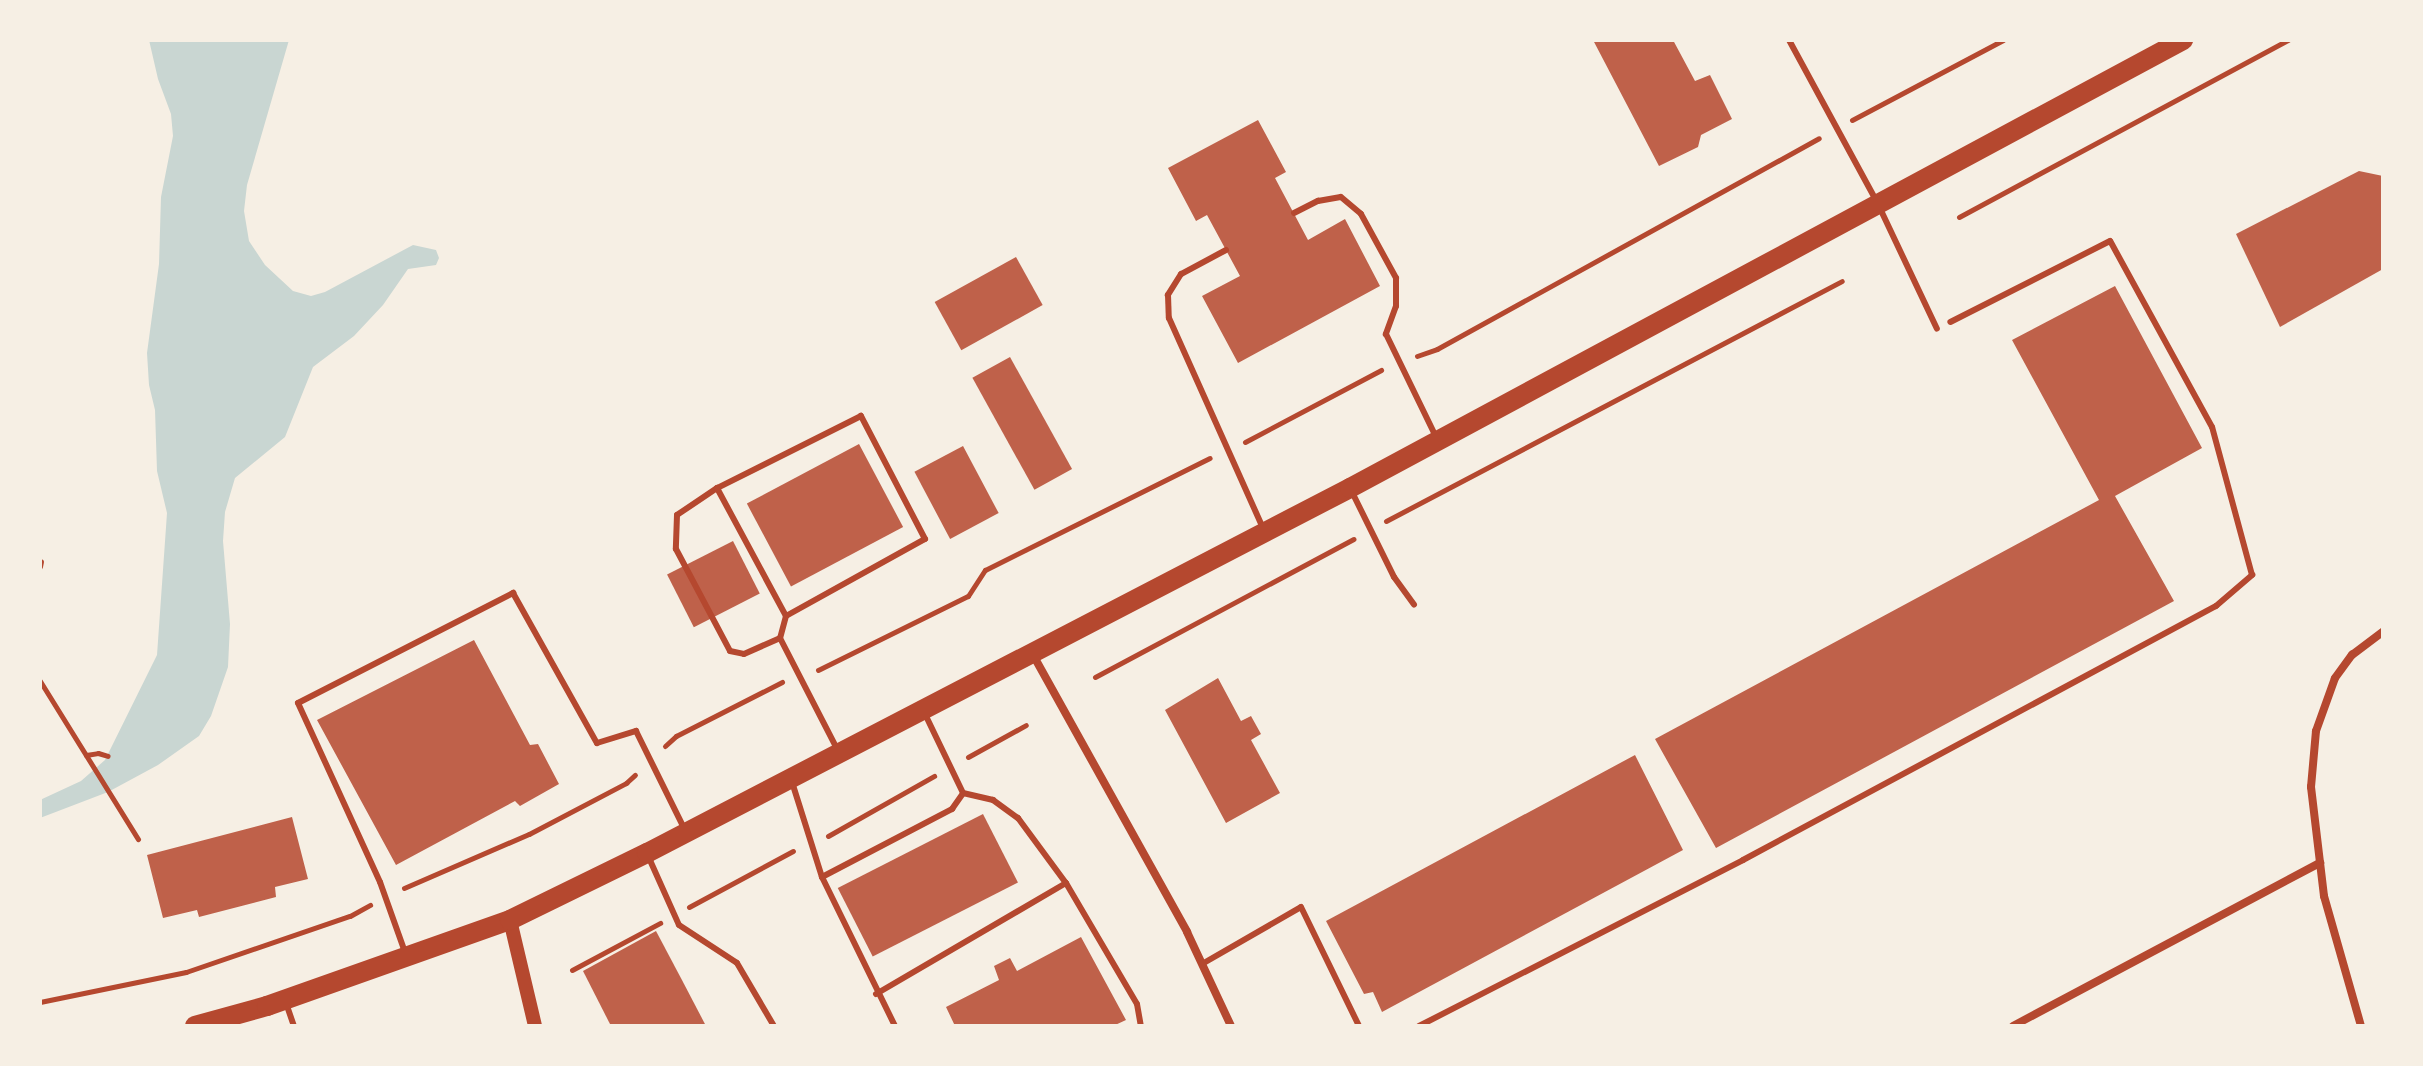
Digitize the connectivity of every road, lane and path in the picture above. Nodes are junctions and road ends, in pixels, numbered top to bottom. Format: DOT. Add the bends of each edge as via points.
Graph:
graph roads {
  1 [pos="1789,40"];
  2 [pos="2003,40"];
  3 [pos="2183,40"];
  4 [pos="2288,40"];
  5 [pos="1837,128"];
  6 [pos="1877,202"];
  7 [pos="1294,213"];
  8 [pos="1959,217"];
  9 [pos="1226,250"];
  10 [pos="1842,281"];
  11 [pos="1950,322"];
  12 [pos="1937,329"];
  13 [pos="1399,363"];
  14 [pos="1438,440"];
  15 [pos="1228,450"];
  16 [pos="717,488"];
  17 [pos="1350,488"];
  18 [pos="1371,529"];
  19 [pos="1265,532"];
  20 [pos="1414,605"];
  21 [pos="786,616"];
  22 [pos="2383,632"];
  23 [pos="780,638"];
  24 [pos="1032,653"];
  25 [pos="799,676"];
  26 [pos="1095,677"];
  27 [pos="40,681"];
  28 [pos="923,710"];
  29 [pos="839,753"];
  30 [pos="86,755"];
  31 [pos="108,756"];
  32 [pos="650,760"];
  33 [pos="791,779"];
  34 [pos="963,793"];
  35 [pos="687,833"];
  36 [pos="138,839"];
  37 [pos="647,853"];
  38 [pos="2320,863"];
  39 [pos="822,877"];
  40 [pos="1066,883"];
  41 [pos="386,897"];
  42 [pos="510,920"];
  43 [pos="407,956"];
  44 [pos="1202,964"];
  45 [pos="876,994"];
  46 [pos="285,1000"];
  47 [pos="40,1002"];
  48 [pos="195,1026"];
  49 [pos="294,1026"];
  50 [pos="535,1026"];
  51 [pos="774,1026"];
  52 [pos="895,1026"];
  53 [pos="1141,1026"];
  54 [pos="1231,1026"];
  55 [pos="1359,1026"];
  56 [pos="1419,1026"];
  57 [pos="2013,1026"];
  58 [pos="2361,1026"];
  1 -- 5 [label="lane"];
  2 -- 5 [label="path"];
  3 -- 6 [label="main road"];
  4 -- 8 [label="path"];
  5 -- 6 [label="lane"];
  5 -- 13 [label="path" via="1437,349"];
  6 -- 12 [label="lane"];
  6 -- 14 [label="main road"];
  7 -- 13 [label="lane" via="1341,197 1361,214 1396,278 1396,306 1386,334"];
  9 -- 15 [label="lane" via="1181,274 1168,295 1169,318"];
  10 -- 18 [label="path"];
  11 -- 56 [label="lane" via="2110,241 2212,427 2252,575 2216,606 1743,860"];
  13 -- 14 [label="lane"];
  13 -- 15 [label="path"];
  14 -- 17 [label="main road"];
  15 -- 19 [label="lane"];
  15 -- 25 [label="path" via="985,570 968,596 836,664"];
  16 -- 21 [label="lane"];
  16 -- 21 [label="lane" via="861,416 925,539"];
  16 -- 23 [label="lane" via="677,515 676,549 730,651 744,654"];
  17 -- 18 [label="lane"];
  17 -- 19 [label="main road"];
  18 -- 20 [label="lane"];
  18 -- 26 [label="path"];
  19 -- 24 [label="main road"];
  21 -- 23 [label="lane"];
  22 -- 38 [label="street" via="2352,655 2335,678 2316,731 2311,787"];
  23 -- 25 [label="lane"];
  24 -- 28 [label="main road"];
  24 -- 44 [label="street"];
  25 -- 29 [label="lane"];
  25 -- 32 [label="path" via="676,736"];
  27 -- 30 [label="path"];
  28 -- 29 [label="main road"];
  28 -- 34 [label="lane"];
  29 -- 33 [label="main road"];
  30 -- 31 [label="path"];
  30 -- 36 [label="path"];
  32 -- 35 [label="lane"];
  32 -- 41 [label="path" via="626,783 529,834"];
  32 -- 41 [label="lane" via="636,731 597,743 513,593 298,703"];
  33 -- 35 [label="main road"];
  33 -- 39 [label="lane"];
  34 -- 39 [label="lane" via="952,809"];
  34 -- 40 [label="lane" via="993,800 1018,818"];
  35 -- 37 [label="main road"];
  37 -- 42 [label="main road"];
  37 -- 51 [label="lane" via="679,925 737,963"];
  38 -- 57 [label="street"];
  38 -- 58 [label="street" via="2324,896"];
  39 -- 45 [label="lane"];
  40 -- 45 [label="lane"];
  40 -- 53 [label="lane" via="1137,1004"];
  41 -- 43 [label="lane"];
  41 -- 47 [label="path" via="350,916 186,972"];
  42 -- 43 [label="main road"];
  42 -- 50 [label="street"];
  43 -- 46 [label="main road"];
  44 -- 54 [label="street"];
  44 -- 55 [label="lane" via="1301,907"];
  45 -- 52 [label="lane"];
  46 -- 48 [label="main road"];
  46 -- 49 [label="lane"];
}
